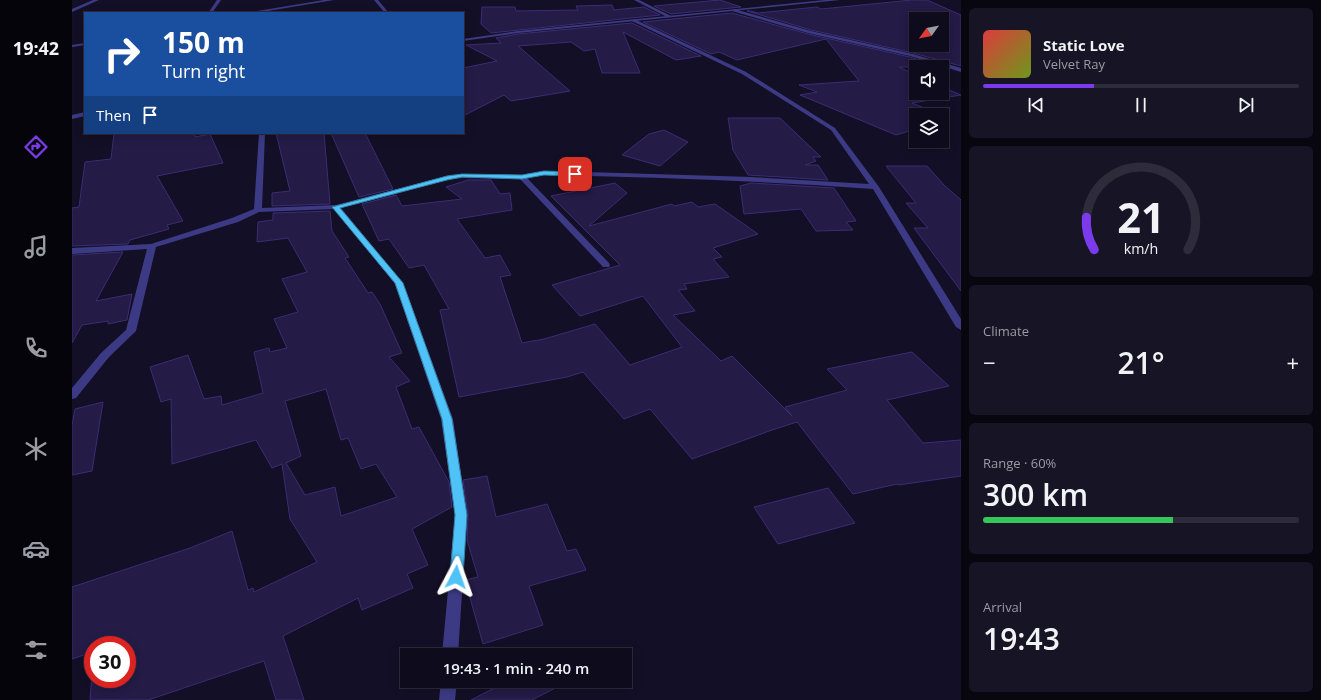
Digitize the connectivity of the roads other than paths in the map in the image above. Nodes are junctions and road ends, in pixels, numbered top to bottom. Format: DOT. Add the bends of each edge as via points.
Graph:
graph roads {
  1 [pos="97,0"];
  2 [pos="219,0"];
  3 [pos="332,0"];
  4 [pos="376,0"];
  5 [pos="636,0"];
  6 [pos="838,0"];
  7 [pos="734,10"];
  8 [pos="72,11"];
  9 [pos="211,12"];
  10 [pos="254,12"];
  11 [pos="386,12"];
  12 [pos="669,16"];
  13 [pos="634,20"];
  14 [pos="464,40"];
  15 [pos="84,44"];
  16 [pos="72,46"];
  17 [pos="961,70"];
  18 [pos="84,114"];
  19 [pos="72,117"];
  20 [pos="262,134"];
  21 [pos="522,177"];
  22 [pos="875,187"];
  23 [pos="336,207"];
  24 [pos="258,210"];
  25 [pos="152,246"];
  26 [pos="72,251"];
  27 [pos="606,265"];
  28 [pos="961,328"];
  29 [pos="72,395"];
  30 [pos="451,648"];
  31 [pos="448,688"];
  32 [pos="447,700"];
  1 -- 8 [label="street"];
  2 -- 9 [label="street"];
  3 -- 10 [label="street"];
  4 -- 11 [label="street"];
  5 -- 12 [label="street"];
  6 -- 7 [label="street"];
  7 -- 12 [label="street"];
  7 -- 17 [label="street"];
  12 -- 13 [label="street"];
  13 -- 14 [label="street"];
  13 -- 22 [label="street" via="744,73 833,129"];
  15 -- 16 [label="street"];
  18 -- 19 [label="street"];
  20 -- 24 [label="street"];
  21 -- 22 [label="street" via="544,173 684,176"];
  21 -- 23 [label="street" via="447,178"];
  21 -- 27 [label="street"];
  22 -- 28 [label="street"];
  23 -- 24 [label="street"];
  23 -- 30 [label="street" via="399,283 447,419 461,515"];
  24 -- 25 [label="street" via="235,220"];
  25 -- 26 [label="street"];
  25 -- 29 [label="street" via="131,331 105,355"];
  31 -- 32 [label="street"];
}
